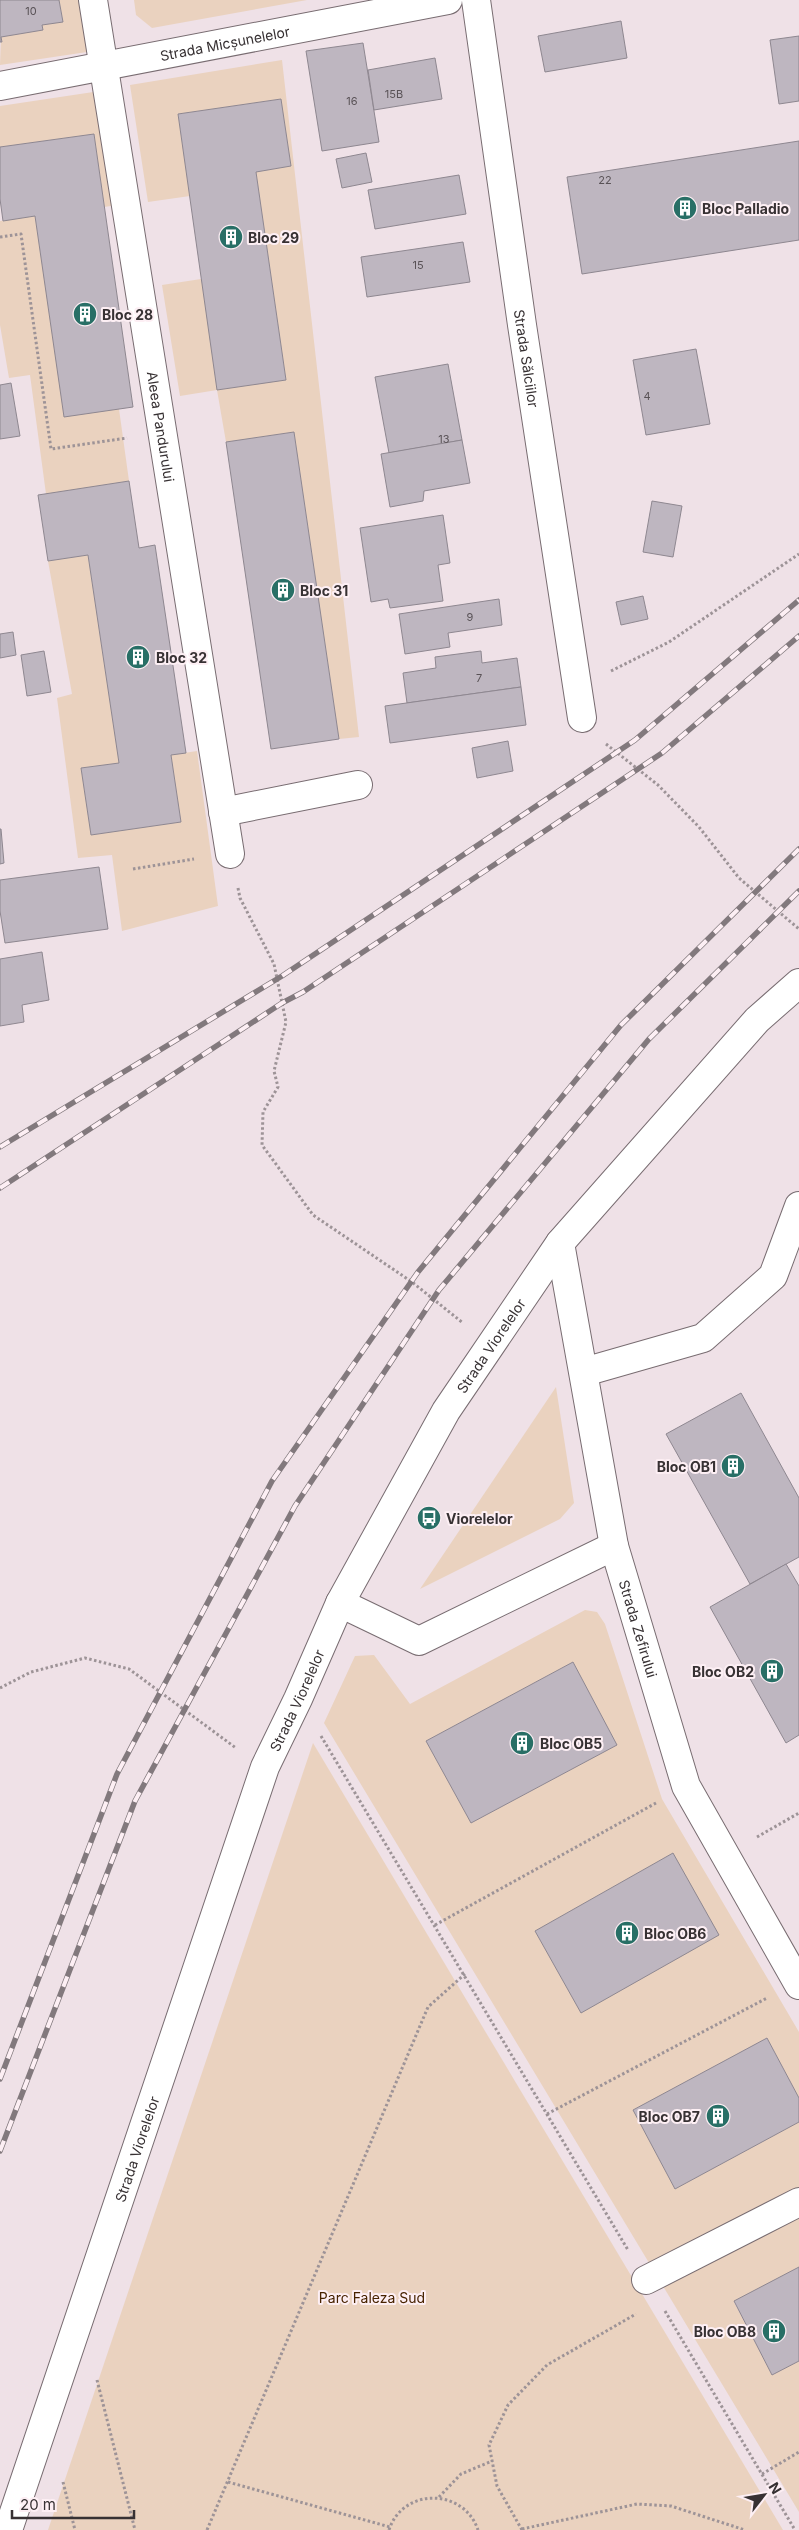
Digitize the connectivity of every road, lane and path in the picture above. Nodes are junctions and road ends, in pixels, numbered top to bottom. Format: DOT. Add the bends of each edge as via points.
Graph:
graph roads {
  1 [pos="92,0"];
  2 [pos="448,0"];
  3 [pos="476,0"];
  4 [pos="103,66"];
  5 [pos="0,86"];
  6 [pos="0,237"];
  7 [pos="163,434"];
  8 [pos="799,554"];
  9 [pos="577,689"];
  10 [pos="582,718"];
  11 [pos="358,785"];
  12 [pos="223,812"];
  13 [pos="230,854"];
  14 [pos="133,869"];
  15 [pos="799,929"];
  16 [pos="799,983"];
  17 [pos="799,1206"];
  18 [pos="560,1243"];
  19 [pos="491,1345"];
  20 [pos="584,1372"];
  21 [pos="614,1546"];
  22 [pos="340,1603"];
  23 [pos="0,1688"];
  24 [pos="298,1699"];
  25 [pos="265,1767"];
  26 [pos="658,1802"];
  27 [pos="799,1813"];
  28 [pos="757,1837"];
  29 [pos="435,1925"];
  30 [pos="465,1974"];
  31 [pos="799,1985"];
  32 [pos="772,1996"];
  33 [pos="547,2114"];
  34 [pos="799,2202"];
  35 [pos="652,2291"];
  36 [pos="97,2378"];
  37 [pos="799,2452"];
  38 [pos="492,2461"];
  39 [pos="762,2474"];
  40 [pos="228,2482"];
  41 [pos="439,2497"];
  42 [pos="390,2529"];
  43 [pos="522,2529"];
  44 [pos="8,2530"];
  45 [pos="135,2530"];
  46 [pos="208,2530"];
  47 [pos="478,2530"];
  48 [pos="745,2530"];
  49 [pos="795,2530"];
  1 -- 4 [label="street, Aleea Pandurului"];
  2 -- 4 [label="street, Strada Micșunelelor"];
  3 -- 9 [label="street, Strada Sălciilor"];
  4 -- 5 [label="street, Strada Micșunelelor"];
  4 -- 7 [label="street, Aleea Pandurului"];
  6 -- 7 [label="path" via="21,234 51,448"];
  7 -- 12 [label="street, Aleea Pandurului"];
  8 -- 9 [label="path" via="669,642"];
  9 -- 10 [label="street, Strada Sălciilor"];
  10 -- 15 [label="path" via="600,740 658,785 699,827 739,878"];
  11 -- 12 [label="street"];
  12 -- 13 [label="street, Aleea Pandurului"];
  13 -- 14 [label="path"];
  13 -- 19 [label="path" via="240,898 274,964 286,1022 274,1071 278,1087 263,1112 262,1145 313,1215 412,1282"];
  16 -- 18 [label="street, Strada Viorelelor" via="757,1020"];
  17 -- 20 [label="street" via="773,1276 703,1338"];
  18 -- 19 [label="street, Strada Viorelelor"];
  18 -- 20 [label="street, Strada Zefirului"];
  19 -- 22 [label="street, Strada Viorelelor" via="446,1411"];
  20 -- 21 [label="street, Strada Zefirului"];
  21 -- 22 [label="street" via="419,1642"];
  21 -- 31 [label="street, Strada Zefirului" via="686,1786"];
  22 -- 24 [label="street, Strada Viorelelor"];
  23 -- 25 [label="path, Strada Viorelelor" via="31,1672 85,1658 129,1669"];
  24 -- 25 [label="street, Strada Viorelelor"];
  24 -- 29 [label="path"];
  25 -- 44 [label="street, Strada Viorelelor"];
  26 -- 29 [label="path"];
  27 -- 28 [label="path"];
  29 -- 30 [label="path"];
  30 -- 33 [label="path"];
  30 -- 40 [label="path" via="428,2007"];
  32 -- 33 [label="path"];
  33 -- 35 [label="path"];
  34 -- 35 [label="street"];
  35 -- 38 [label="path" via="547,2365 508,2405 489,2446"];
  35 -- 39 [label="path"];
  36 -- 45 [label="path"];
  37 -- 39 [label="path"];
  38 -- 41 [label="path" via="461,2474"];
  38 -- 43 [label="path" via="497,2486"];
  39 -- 49 [label="path"];
  40 -- 42 [label="path"];
  40 -- 46 [label="path"];
  41 -- 42 [label="path" via="409,2504 397,2514"];
  41 -- 47 [label="path" via="466,2511"];
  43 -- 48 [label="path" via="637,2504 671,2506"];
}
